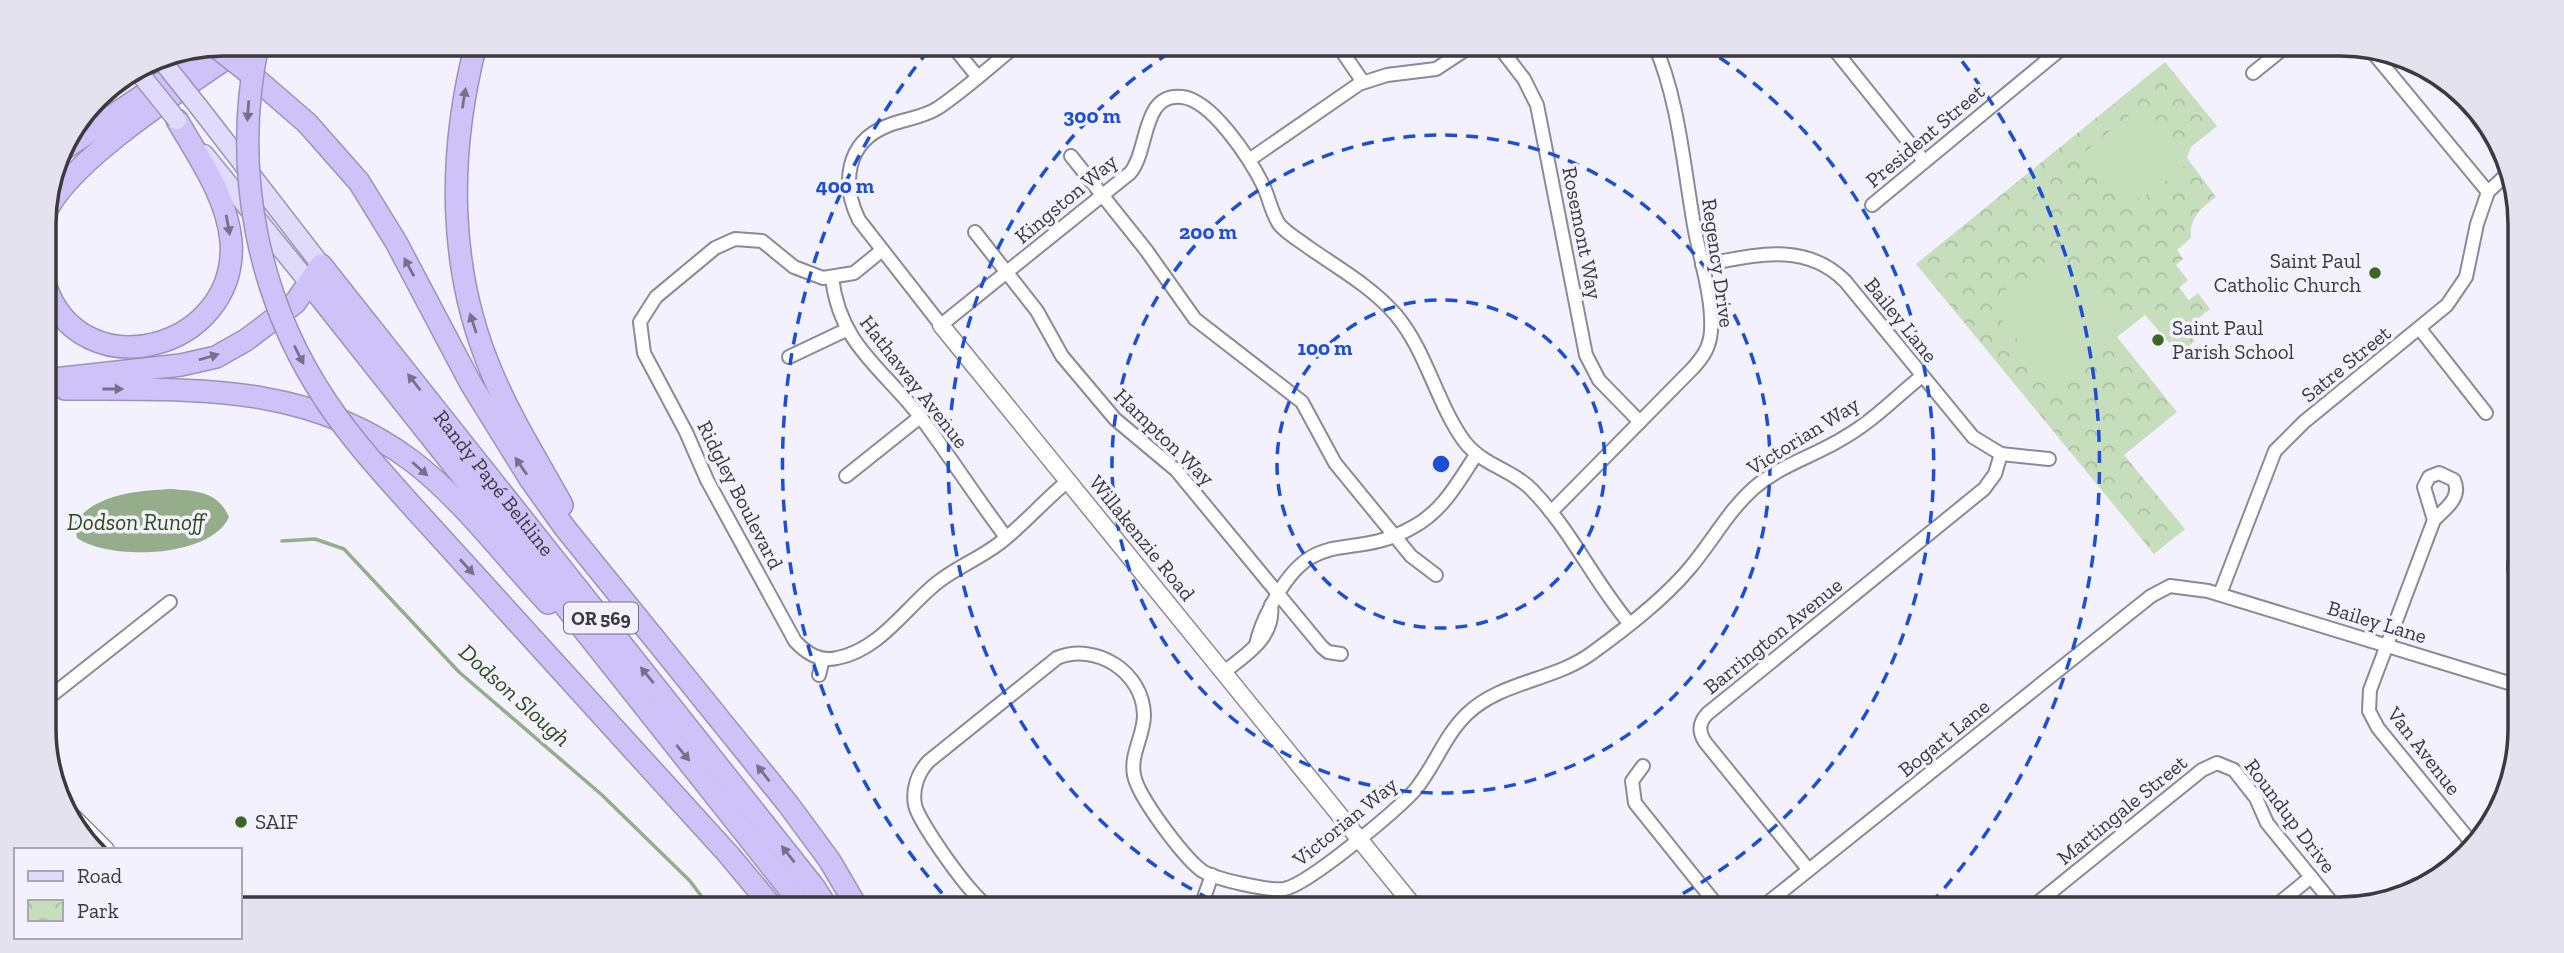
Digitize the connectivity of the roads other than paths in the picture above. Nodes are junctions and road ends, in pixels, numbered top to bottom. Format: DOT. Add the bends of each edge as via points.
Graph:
graph roads {
  1 [pos="229,56"];
  2 [pos="230,56"];
  3 [pos="256,56"];
  4 [pos="473,56"];
  5 [pos="961,56"];
  6 [pos="1003,56"];
  7 [pos="1345,56"];
  8 [pos="1457,56"];
  9 [pos="1506,56"];
  10 [pos="1658,56"];
  11 [pos="1844,56"];
  12 [pos="2052,56"];
  13 [pos="2274,56"];
  14 [pos="197,58"];
  15 [pos="2380,61"];
  16 [pos="167,67"];
  17 [pos="2253,73"];
  18 [pos="977,76"];
  19 [pos="143,78"];
  20 [pos="1363,82"];
  21 [pos="177,120"];
  22 [pos="81,138"];
  23 [pos="1071,156"];
  24 [pos="1249,160"];
  25 [pos="1924,161"];
  26 [pos="2501,179"];
  27 [pos="59,190"];
  28 [pos="2488,192"];
  29 [pos="1102,195"];
  30 [pos="1872,205"];
  31 [pos="975,232"];
  32 [pos="881,251"];
  33 [pos="321,265"];
  34 [pos="1702,265"];
  35 [pos="1006,273"];
  36 [pos="832,278"];
  37 [pos="310,285"];
  38 [pos="56,304"];
  39 [pos="942,325"];
  40 [pos="2420,329"];
  41 [pos="846,330"];
  42 [pos="789,357"];
  43 [pos="1922,376"];
  44 [pos="56,379"];
  45 [pos="56,389"];
  46 [pos="2486,413"];
  47 [pos="920,417"];
  48 [pos="1640,422"];
  49 [pos="2001,454"];
  50 [pos="1476,455"];
  51 [pos="2049,459"];
  52 [pos="846,476"];
  53 [pos="1068,481"];
  54 [pos="1551,512"];
  55 [pos="2434,520"];
  56 [pos="1006,537"];
  57 [pos="1395,537"];
  58 [pos="592,559"];
  59 [pos="1436,575"];
  60 [pos="1276,591"];
  61 [pos="2220,594"];
  62 [pos="2151,596"];
  63 [pos="170,602"];
  64 [pos="1629,623"];
  65 [pos="592,639"];
  66 [pos="2388,645"];
  67 [pos="1341,654"];
  68 [pos="823,659"];
  69 [pos="1224,672"];
  70 [pos="820,675"];
  71 [pos="2508,683"];
  72 [pos="56,692"];
  73 [pos="1643,766"];
  74 [pos="2205,767"];
  75 [pos="1358,838"];
  76 [pos="2468,838"];
  77 [pos="1808,869"];
  78 [pos="1212,875"];
  79 [pos="2311,877"];
  80 [pos="764,897"];
  81 [pos="796,897"];
  82 [pos="820,897"];
  83 [pos="851,897"];
  84 [pos="976,897"];
  85 [pos="1204,897"];
  86 [pos="1406,897"];
  87 [pos="1710,897"];
  88 [pos="1774,897"];
  89 [pos="2045,897"];
  90 [pos="2287,897"];
  91 [pos="2327,897"];
  58 -- 1 [label="highway, one-way, bridge" via="547,504 499,432 359,182 307,123"];
  2 -- 27 [label="highway" via="97,153"];
  3 -- 80 [label="highway, one-way, bridge" via="248,114 253,217 272,293 296,350 327,402 372,461"];
  58 -- 4 [label="highway, one-way" via="519,430 468,307 456,184 464,99"];
  5 -- 18 [label="street"];
  6 -- 18 [label="street"];
  7 -- 20 [label="street"];
  8 -- 20 [label="street" via="1442,67"];
  9 -- 48 [label="street, Rosemont Way" via="1537,105 1586,355 1599,380"];
  10 -- 34 [label="street, Regency Drive"];
  11 -- 25 [label="street"];
  12 -- 25 [label="street, President Street"];
  13 -- 17 [label="street"];
  14 -- 22 [label="highway"];
  15 -- 28 [label="street"];
  16 -- 33 [label="main road, Randy Papé Beltline / OR 569, bridge"];
  18 -- 32 [label="street, Willakenzie Road" via="928,113 868,136 851,161 847,187 859,220"];
  19 -- 21 [label="main road, Randy Papé Beltline / OR 569, bridge"];
  20 -- 24 [label="street"];
  21 -- 37 [label="main road, Randy Papé Beltline / OR 569"];
  21 -- 38 [label="highway, one-way" via="226,214 231,243 228,273 213,306 190,329 161,344 123,348 81,333"];
  23 -- 29 [label="street"];
  24 -- 29 [label="street, Kingston Way" via="1205,107 1179,90 1149,118 1137,164"];
  24 -- 50 [label="street, Kingston Way" via="1283,228 1377,297 1405,327 1458,430"];
  25 -- 30 [label="street, President Street"];
  26 -- 28 [label="street, Satre Street"];
  28 -- 40 [label="street, Satre Street" via="2466,277 2447,305"];
  29 -- 35 [label="street, Kingston Way"];
  29 -- 57 [label="street" via="1195,319 1302,402 1330,458"];
  31 -- 35 [label="street, Hampton Way"];
  32 -- 36 [label="street" via="854,273"];
  32 -- 39 [label="street, Willakenzie Road"];
  33 -- 37 [label="highway"];
  82 -- 33 [label="highway, Randy Papé Beltline / OR 569, one-way"];
  34 -- 43 [label="street, Bailey Lane" via="1776,253 1818,261 1845,281"];
  34 -- 48 [label="street, Regency Drive" via="1711,323 1708,346"];
  35 -- 39 [label="street, Kingston Way"];
  35 -- 60 [label="street, Hampton Way" via="1040,315 1062,356 1106,408 1176,470"];
  36 -- 41 [label="street, Hathaway Avenue"];
  36 -- 68 [label="street, Ridgley Boulevard" via="801,271 762,241 735,239 715,248 656,296 640,329 648,361 788,629 806,652"];
  44 -- 37 [label="highway, one-way" via="216,357 269,324"];
  37 -- 65 [label="highway, Randy Papé Beltline / OR 569"];
  39 -- 53 [label="street, Willakenzie Road"];
  40 -- 46 [label="street"];
  40 -- 61 [label="street, Satre Street" via="2279,444"];
  41 -- 42 [label="street"];
  41 -- 47 [label="street, Hathaway Avenue"];
  43 -- 49 [label="street, Bailey Lane" via="1969,433"];
  43 -- 64 [label="street, Victorian Way" via="1850,435 1785,466 1753,489 1686,573"];
  45 -- 65 [label="highway, one-way" via="212,390 276,398 321,411 412,461 553,609"];
  47 -- 52 [label="street"];
  47 -- 56 [label="street, Hathaway Avenue"];
  48 -- 54 [label="street, Regency Drive"];
  49 -- 51 [label="street, Bailey Lane"];
  49 -- 77 [label="street, Barrington Avenue" via="1993,479 1984,489 1707,714 1697,730"];
  50 -- 54 [label="street" via="1527,485"];
  50 -- 57 [label="street" via="1439,508"];
  53 -- 56 [label="street"];
  53 -- 69 [label="street, Willakenzie Road"];
  54 -- 64 [label="street" via="1597,584"];
  55 -- 66 [label="street, Van Avenue"];
  56 -- 68 [label="street" via="938,582 864,647"];
  57 -- 59 [label="street" via="1415,561"];
  57 -- 60 [label="street" via="1313,554"];
  83 -- 58 [label="highway, one-way" via="788,804"];
  60 -- 67 [label="street, Hampton Way" via="1321,647"];
  60 -- 69 [label="street" via="1265,637"];
  61 -- 62 [label="street, Bailey Lane" via="2177,586"];
  61 -- 66 [label="street, Bailey Lane"];
  62 -- 77 [label="street, Bogart Lane"];
  63 -- 72 [label="street"];
  64 -- 75 [label="street, Victorian Way" via="1575,664 1474,708 1451,732 1414,791"];
  65 -- 81 [label="highway, Randy Papé Beltline / OR 569, one-way"];
  66 -- 71 [label="street, Bailey Lane"];
  66 -- 76 [label="street, Van Avenue" via="2370,691 2371,718"];
  68 -- 70 [label="street"];
  69 -- 75 [label="street, Willakenzie Road"];
  73 -- 87 [label="street" via="1632,781 1635,803"];
  74 -- 79 [label="street, Roundup Drive" via="2217,763 2232,768 2256,798 2267,823"];
  74 -- 89 [label="street, Martingale Street"];
  75 -- 78 [label="street, Victorian Way" via="1291,887 1267,888"];
  75 -- 86 [label="street, Willakenzie Road"];
  77 -- 88 [label="street, Bogart Lane"];
  78 -- 84 [label="street, Victorian Way" via="1196,864 1140,793 1133,760 1143,711 1135,688 1103,656 1070,653 1051,662 921,771 914,793 919,816"];
  78 -- 85 [label="street"];
  79 -- 90 [label="street"];
  79 -- 91 [label="street, Roundup Drive"];
}
